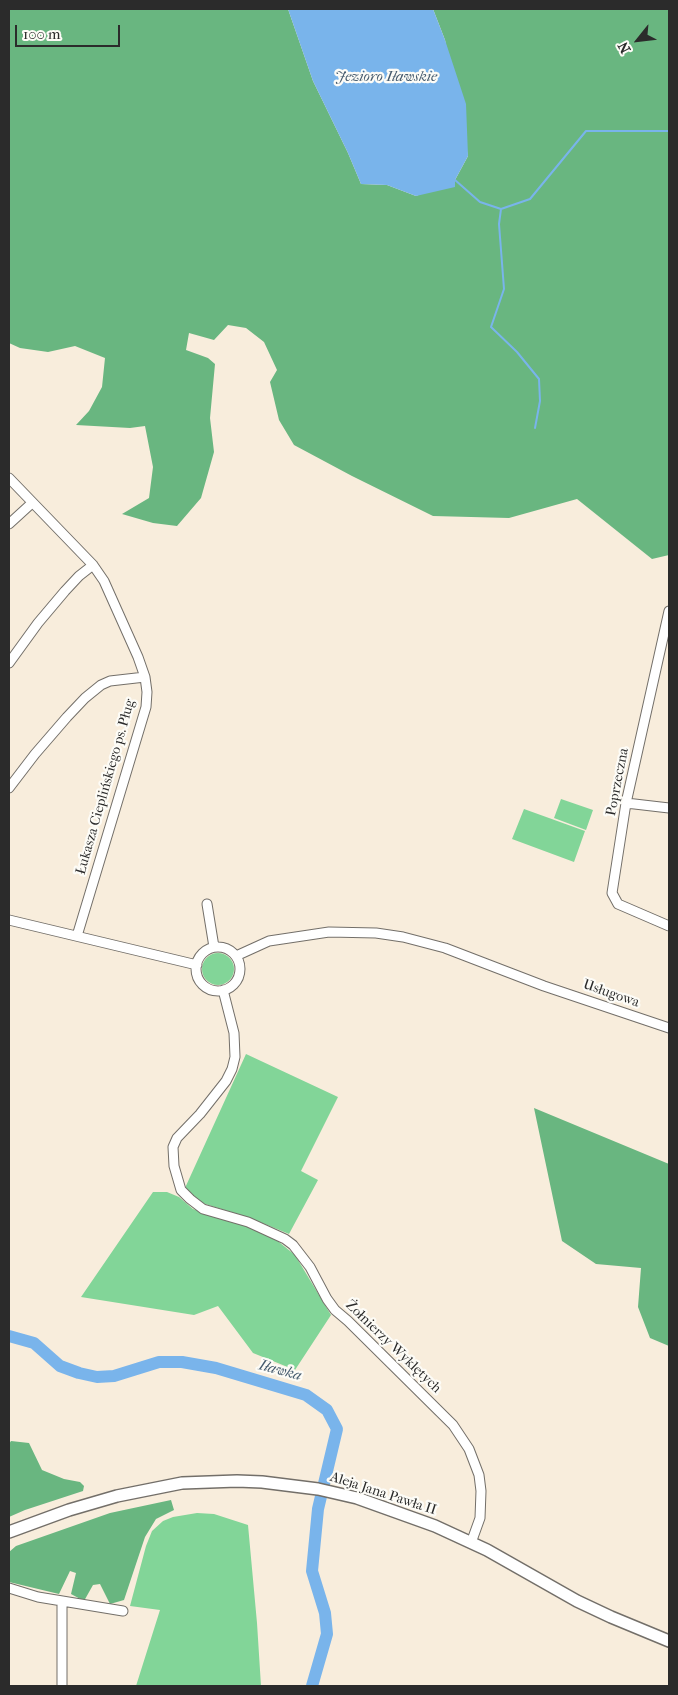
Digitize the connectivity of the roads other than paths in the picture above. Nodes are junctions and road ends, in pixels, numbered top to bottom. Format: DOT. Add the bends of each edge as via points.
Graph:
graph roads {
  1 [pos="9,478"];
  2 [pos="32,503"];
  3 [pos="9,524"];
  4 [pos="93,565"];
  5 [pos="669,611"];
  6 [pos="9,663"];
  7 [pos="145,677"];
  8 [pos="9,788"];
  9 [pos="626,803"];
  10 [pos="669,808"];
  11 [pos="207,904"];
  12 [pos="9,920"];
  13 [pos="669,926"];
  14 [pos="77,936"];
  15 [pos="214,947"];
  16 [pos="236,956"];
  17 [pos="196,965"];
  18 [pos="224,990"];
  19 [pos="669,1028"];
  20 [pos="9,1532"];
  21 [pos="471,1543"];
  22 [pos="9,1588"];
  23 [pos="62,1601"];
  24 [pos="123,1611"];
  25 [pos="669,1641"];
  26 [pos="62,1686"];
  1 -- 2 [label="street, Łukasza Cieplińskiego ps. Pług"];
  2 -- 3 [label="street"];
  2 -- 4 [label="street, Łukasza Cieplińskiego ps. Pług"];
  4 -- 6 [label="street" via="65,591"];
  4 -- 7 [label="street, Łukasza Cieplińskiego ps. Pług" via="104,581"];
  5 -- 9 [label="street, Poprzeczna"];
  7 -- 8 [label="street" via="110,681 85,698"];
  7 -- 14 [label="street, Łukasza Cieplińskiego ps. Pług" via="146,707"];
  9 -- 10 [label="street"];
  9 -- 13 [label="street, Poprzeczna" via="612,893 618,904"];
  11 -- 15 [label="street"];
  12 -- 14 [label="street"];
  14 -- 17 [label="street"];
  15 -- 16 [label="street" via="227,949"];
  15 -- 17 [label="street" via="206,950"];
  16 -- 18 [label="street" via="240,965 239,975 234,985"];
  16 -- 19 [label="street, Usługowa" via="268,941 329,932 403,937 444,948"];
  17 -- 18 [label="street" via="198,978 204,987"];
  18 -- 21 [label="street, Żołnierzy Wyklętych" via="234,1033 235,1058 226,1080 173,1147 181,1190 204,1209 248,1222 285,1239 310,1267 335,1310 453,1425 469,1448 479,1475 480,1518"];
  20 -- 21 [label="main road, Aleja Jana Pawła II" via="117,1496 182,1483 237,1481 279,1483 357,1498 435,1526"];
  21 -- 25 [label="main road, Aleja Jana Pawła II" via="577,1601"];
  22 -- 23 [label="street"];
  23 -- 24 [label="street"];
  23 -- 26 [label="street"];
}
